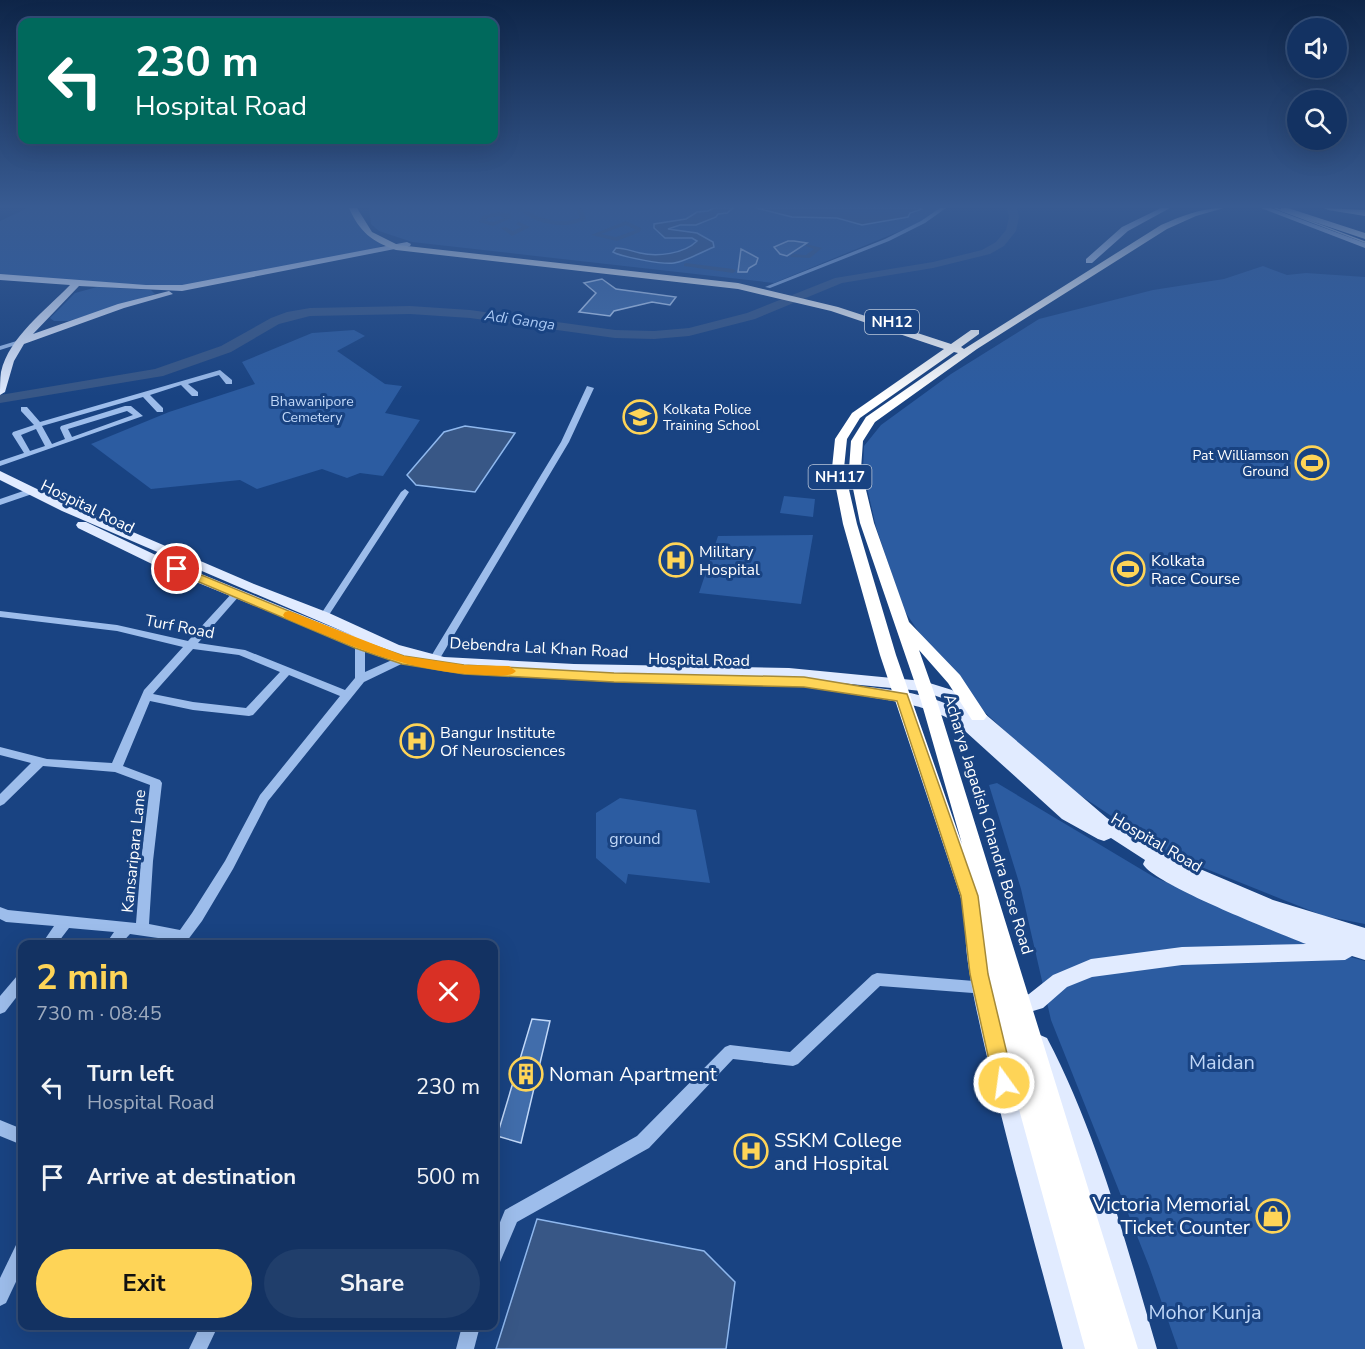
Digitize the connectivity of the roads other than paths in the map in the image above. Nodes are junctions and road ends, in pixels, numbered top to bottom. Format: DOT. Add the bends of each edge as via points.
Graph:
graph roads {
  1 [pos="279,271"];
  2 [pos="613,271"];
  3 [pos="816,271"];
  4 [pos="1092,271"];
  5 [pos="0,277"];
  6 [pos="77,283"];
  7 [pos="771,291"];
  8 [pos="159,292"];
  9 [pos="823,303"];
  10 [pos="995,320"];
  11 [pos="20,342"];
  12 [pos="962,347"];
  13 [pos="0,348"];
  14 [pos="9,359"];
  15 [pos="0,366"];
  16 [pos="229,382"];
  17 [pos="183,383"];
  18 [pos="590,388"];
  19 [pos="0,392"];
  20 [pos="120,392"];
  21 [pos="145,394"];
  22 [pos="195,394"];
  23 [pos="125,400"];
  24 [pos="24,409"];
  25 [pos="160,410"];
  26 [pos="38,426"];
  27 [pos="69,440"];
  28 [pos="49,446"];
  29 [pos="28,454"];
  30 [pos="0,464"];
  31 [pos="0,475"];
  32 [pos="0,483"];
  33 [pos="405,492"];
  34 [pos="27,493"];
  35 [pos="1,500"];
  36 [pos="867,523"];
  37 [pos="850,524"];
  38 [pos="237,593"];
  39 [pos="0,614"];
  40 [pos="324,616"];
  41 [pos="901,623"];
  42 [pos="364,641"];
  43 [pos="191,646"];
  44 [pos="408,657"];
  45 [pos="435,658"];
  46 [pos="288,670"];
  47 [pos="360,679"];
  48 [pos="900,691"];
  49 [pos="926,694"];
  50 [pos="347,695"];
  51 [pos="147,697"];
  52 [pos="978,716"];
  53 [pos="0,751"];
  54 [pos="40,762"];
  55 [pos="116,768"];
  56 [pos="0,801"];
  57 [pos="970,896"];
  58 [pos="0,913"];
  59 [pos="66,921"];
  60 [pos="127,927"];
  61 [pos="142,929"];
  62 [pos="52,940"];
  63 [pos="116,940"];
  64 [pos="176,940"];
  65 [pos="180,940"];
  66 [pos="1364,946"];
  67 [pos="18,985"];
  68 [pos="988,988"];
  69 [pos="0,1007"];
  70 [pos="1012,1015"];
  71 [pos="1046,1121"];
  72 [pos="0,1128"];
  73 [pos="18,1135"];
  74 [pos="498,1247"];
  75 [pos="18,1259"];
  76 [pos="0,1297"];
  77 [pos="207,1330"];
  78 [pos="470,1330"];
  79 [pos="198,1349"];
  80 [pos="465,1349"];
  81 [pos="1076,1349"];
  82 [pos="1099,1349"];
  83 [pos="1124,1349"];
  84 [pos="1144,1349"];
  1 -- 8 [label="main road"];
  2 -- 7 [label="highway, NH12"];
  3 -- 7 [label="street"];
  4 -- 12 [label="highway"];
  5 -- 6 [label="main road"];
  6 -- 8 [label="main road"];
  6 -- 11 [label="main road"];
  7 -- 9 [label="highway, NH12"];
  7 -- 9 [label="highway, NH12" via="787,290"];
  8 -- 11 [label="main road"];
  9 -- 12 [label="highway, NH12"];
  10 -- 12 [label="highway"];
  11 -- 13 [label="street"];
  11 -- 14 [label="main road"];
  12 -- 36 [label="highway, Acharya Jagadish Chandra Bose Road" via="870,420 857,441 855,469"];
  12 -- 37 [label="highway, NH117" via="856,416 841,439 838,468"];
  14 -- 15 [label="main road"];
  14 -- 19 [label="main road"];
  16 -- 17 [label="street" via="220,372"];
  17 -- 21 [label="street"];
  17 -- 22 [label="street"];
  18 -- 45 [label="street" via="566,442"];
  20 -- 23 [label="street"];
  21 -- 23 [label="street"];
  21 -- 25 [label="street"];
  23 -- 26 [label="street"];
  24 -- 26 [label="street"];
  26 -- 28 [label="street"];
  26 -- 29 [label="street" via="16,434"];
  27 -- 27 [label="street" via="83,436 139,416 128,408 64,428"];
  27 -- 28 [label="street"];
  28 -- 29 [label="street"];
  29 -- 30 [label="street"];
  31 -- 34 [label="main road"];
  32 -- 34 [label="main road, Hospital Road"];
  33 -- 40 [label="street"];
  34 -- 35 [label="street"];
  34 -- 38 [label="main road, Hospital Road" via="120,544"];
  34 -- 40 [label="main road"];
  36 -- 37 [label="highway"];
  36 -- 41 [label="highway, Acharya Jagadish Chandra Bose Road"];
  37 -- 48 [label="highway, NH117"];
  38 -- 42 [label="main road, Hospital Road"];
  38 -- 43 [label="street"];
  39 -- 43 [label="street, Turf Road" via="117,628"];
  40 -- 42 [label="main road"];
  41 -- 49 [label="highway, Acharya Jagadish Chandra Bose Road"];
  41 -- 52 [label="highway" via="944,666"];
  42 -- 44 [label="main road, Hospital Road"];
  42 -- 47 [label="street"];
  43 -- 46 [label="street, Turf Road" via="241,652"];
  43 -- 51 [label="street"];
  44 -- 45 [label="main road, Debendra Lal Khan Road"];
  44 -- 47 [label="street"];
  44 -- 48 [label="main road, Hospital Road" via="464,670 804,682"];
  45 -- 48 [label="main road, Debendra Lal Khan Road" via="466,665 789,673"];
  46 -- 50 [label="street, Turf Road"];
  46 -- 51 [label="street" via="249,712"];
  47 -- 50 [label="street"];
  48 -- 49 [label="main road, Hospital Road"];
  48 -- 57 [label="highway, NH117"];
  49 -- 52 [label="main road, Hospital Road" via="947,694"];
  49 -- 66 [label="main road, Hospital Road" via="961,718 1068,814 1174,878 1311,937"];
  49 -- 70 [label="highway, Acharya Jagadish Chandra Bose Road"];
  50 -- 65 [label="street" via="264,798 229,865"];
  51 -- 55 [label="street"];
  52 -- 66 [label="main road, Hospital Road" via="1101,823 1154,857"];
  53 -- 54 [label="street"];
  54 -- 55 [label="street"];
  54 -- 56 [label="street"];
  55 -- 61 [label="street, Kansaripara Lane" via="156,783"];
  57 -- 68 [label="main road"];
  58 -- 59 [label="street"];
  59 -- 60 [label="street"];
  59 -- 62 [label="street"];
  60 -- 61 [label="street"];
  60 -- 63 [label="street"];
  61 -- 64 [label="street"];
  66 -- 70 [label="main road" via="1182,956 1091,968 1060,981"];
  67 -- 69 [label="street"];
  68 -- 70 [label="highway"];
  68 -- 74 [label="street" via="877,979 793,1059 730,1052 643,1142 511,1216"];
  68 -- 81 [label="main road" via="999,1061"];
  70 -- 71 [label="highway"];
  70 -- 84 [label="main road, Acharya Jagadish Chandra Bose Road" via="1064,1090"];
  71 -- 82 [label="highway"];
  71 -- 83 [label="highway"];
  72 -- 73 [label="street"];
  75 -- 76 [label="street"];
  77 -- 79 [label="street"];
  78 -- 80 [label="street"];
}
